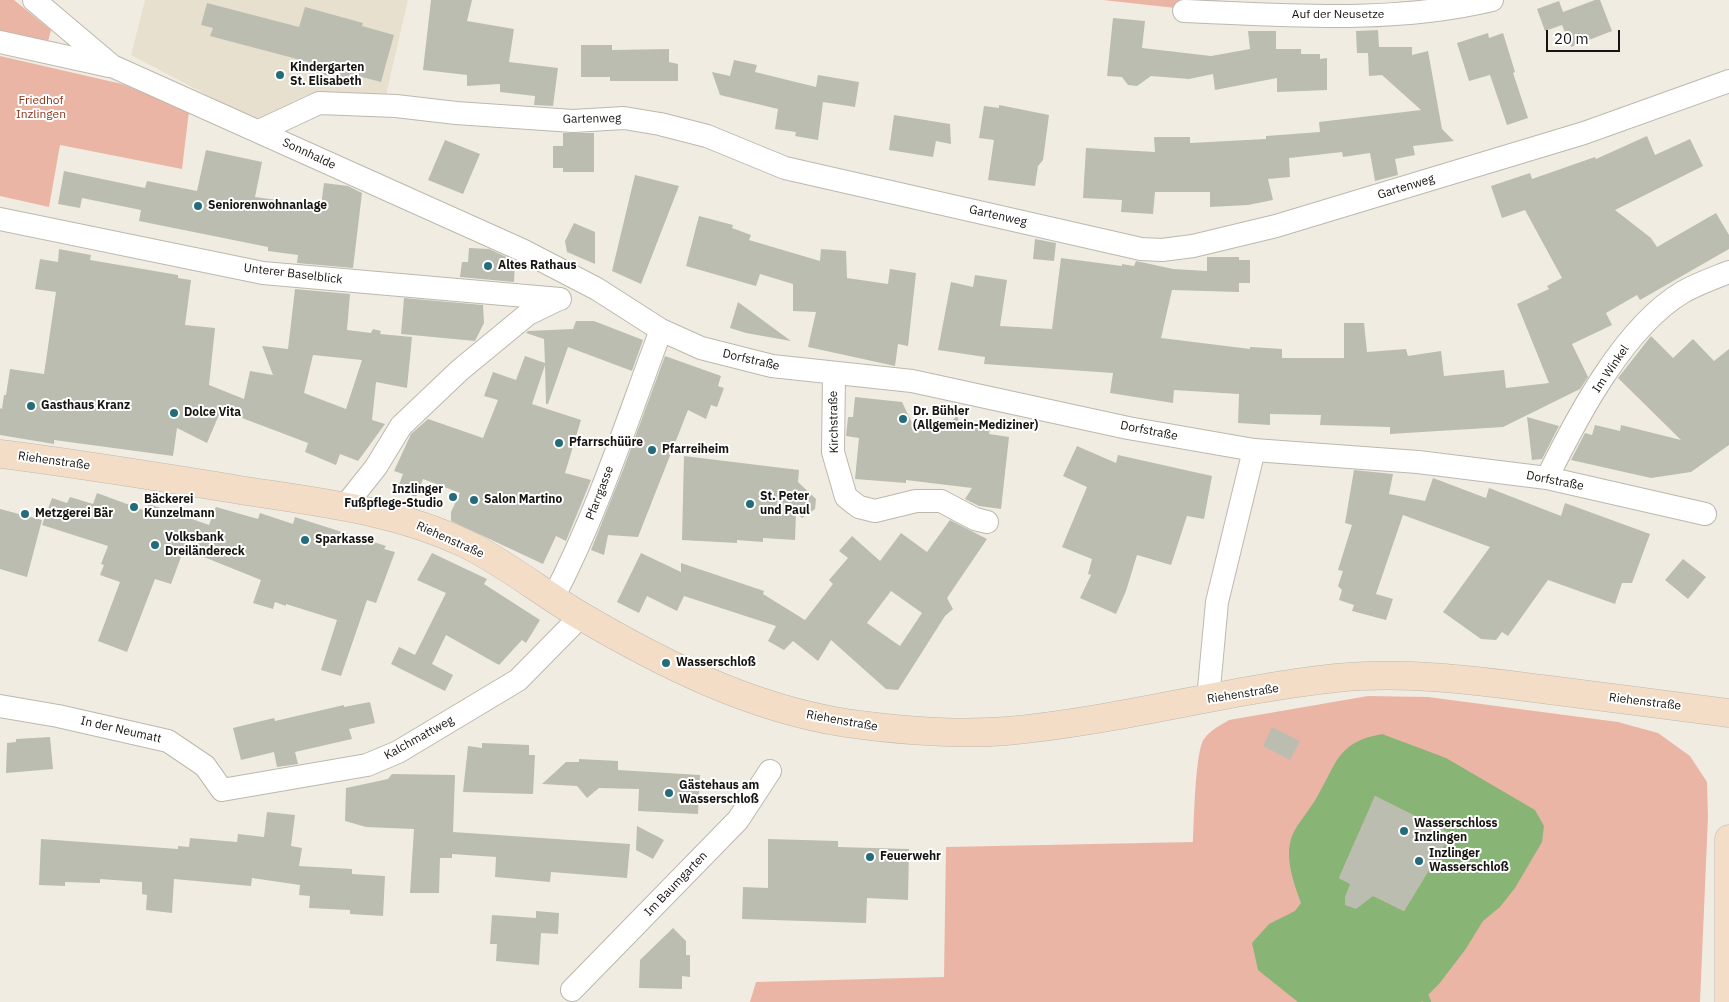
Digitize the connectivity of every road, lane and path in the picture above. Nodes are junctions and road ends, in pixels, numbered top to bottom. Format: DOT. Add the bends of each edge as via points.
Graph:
graph roads {
  1 [pos="34,0"];
  2 [pos="1492,0"];
  3 [pos="1184,11"];
  4 [pos="0,42"];
  5 [pos="112,66"];
  6 [pos="1729,81"];
  7 [pos="259,132"];
  8 [pos="0,219"];
  9 [pos="1729,272"];
  10 [pos="597,289"];
  11 [pos="560,299"];
  12 [pos="661,330"];
  13 [pos="834,374"];
  14 [pos="1254,450"];
  15 [pos="0,454"];
  16 [pos="1547,478"];
  17 [pos="345,506"];
  18 [pos="1704,514"];
  19 [pos="987,522"];
  20 [pos="553,598"];
  21 [pos="581,616"];
  22 [pos="1208,699"];
  23 [pos="0,706"];
  24 [pos="1729,713"];
  25 [pos="770,771"];
  26 [pos="222,790"];
  27 [pos="1729,839"];
  28 [pos="572,990"];
  29 [pos="1729,1002"];
  1 -- 5 [label="street, Sonnhalde"];
  2 -- 3 [label="street, Auf der Neusetze" via="1463,7 1338,17"];
  4 -- 5 [label="street"];
  5 -- 7 [label="street, Sonnhalde"];
  6 -- 7 [label="street, Gartenweg" via="1584,133 1276,226 1162,250 1141,249 785,168 707,136 624,118 573,121 319,103"];
  7 -- 10 [label="street, Sonnhalde" via="522,250"];
  8 -- 11 [label="street, Unterer Baselblick" via="263,273"];
  9 -- 16 [label="street, Im Winkel" via="1683,292 1624,347 1569,434"];
  10 -- 11 [label="street"];
  10 -- 12 [label="street, Dorfstraße"];
  11 -- 17 [label="street" via="528,314 460,370 401,426 376,468"];
  12 -- 13 [label="street, Dorfstraße" via="701,348 772,366"];
  12 -- 20 [label="street, Pfarrgasse" via="595,509"];
  13 -- 14 [label="street, Dorfstraße" via="912,381 1128,428"];
  13 -- 19 [label="street, Kirchstraße" via="833,452 846,497 859,507 875,510 922,500 941,501"];
  14 -- 16 [label="street, Dorfstraße" via="1418,462"];
  14 -- 22 [label="street" via="1218,602"];
  15 -- 17 [label="street, Riehenstraße"];
  16 -- 18 [label="street, Dorfstraße"];
  17 -- 20 [label="street, Riehenstraße" via="420,525 468,545"];
  20 -- 21 [label="street, Riehenstraße"];
  21 -- 22 [label="street, Riehenstraße" via="666,663 773,707 894,729 1003,731 1104,718"];
  21 -- 26 [label="street, Kalchmattweg" via="518,680 398,752 367,765"];
  22 -- 24 [label="street, Riehenstraße" via="1336,678 1409,675 1482,681"];
  23 -- 26 [label="street, In der Neumatt" via="168,741 205,766"];
  25 -- 28 [label="street, Im Baumgarten" via="738,820"];
  27 -- 29 [label="street"];
}
